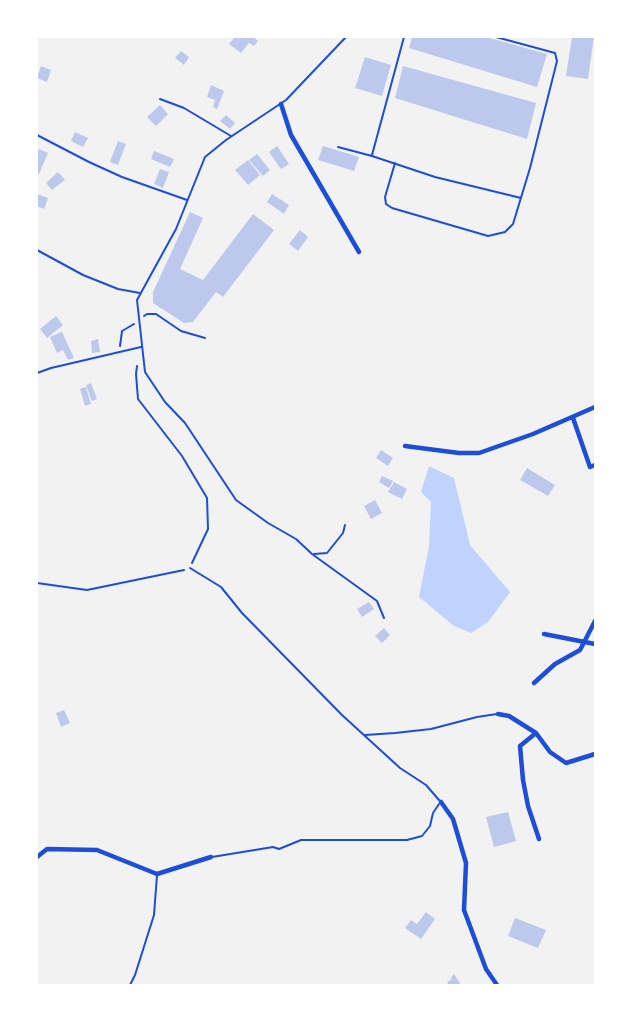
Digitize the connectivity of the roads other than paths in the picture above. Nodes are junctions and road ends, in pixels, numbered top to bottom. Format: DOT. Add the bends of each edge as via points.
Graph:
graph roads {
  1 [pos="346,37"];
  2 [pos="404,37"];
  3 [pos="496,37"];
  4 [pos="160,99"];
  5 [pos="281,104"];
  6 [pos="37,135"];
  7 [pos="232,136"];
  8 [pos="338,147"];
  9 [pos="372,156"];
  10 [pos="395,163"];
  11 [pos="521,198"];
  12 [pos="188,200"];
  13 [pos="37,250"];
  14 [pos="359,252"];
  15 [pos="141,293"];
  16 [pos="142,347"];
  17 [pos="37,373"];
  18 [pos="595,407"];
  19 [pos="573,418"];
  20 [pos="405,446"];
  21 [pos="595,465"];
  22 [pos="345,525"];
  23 [pos="313,554"];
  24 [pos="190,568"];
  25 [pos="384,618"];
  26 [pos="595,621"];
  27 [pos="544,634"];
  28 [pos="584,642"];
  29 [pos="595,644"];
  30 [pos="534,683"];
  31 [pos="498,713"];
  32 [pos="536,733"];
  33 [pos="363,735"];
  34 [pos="595,754"];
  35 [pos="441,802"];
  36 [pos="539,839"];
  37 [pos="37,857"];
  38 [pos="211,857"];
  39 [pos="157,874"];
  40 [pos="130,985"];
  41 [pos="497,985"];
  1 -- 5 [label="lane"];
  2 -- 9 [label="lane"];
  3 -- 11 [label="lane" via="555,53 557,61"];
  4 -- 7 [label="lane"];
  5 -- 7 [label="lane"];
  5 -- 14 [label="street" via="291,135"];
  6 -- 12 [label="lane" via="122,177"];
  7 -- 12 [label="lane" via="205,157"];
  8 -- 9 [label="lane"];
  9 -- 10 [label="lane"];
  10 -- 11 [label="lane"];
  10 -- 11 [label="lane" via="386,204 488,236 505,232 513,224"];
  12 -- 15 [label="lane"];
  13 -- 15 [label="lane" via="83,275"];
  15 -- 16 [label="lane" via="137,300"];
  16 -- 17 [label="lane"];
  16 -- 23 [label="lane" via="151,383 185,423 236,500"];
  18 -- 19 [label="street"];
  19 -- 20 [label="street" via="479,453"];
  19 -- 21 [label="street" via="590,467"];
  22 -- 23 [label="lane" via="327,553"];
  23 -- 25 [label="lane" via="377,601"];
  24 -- 33 [label="lane" via="221,587"];
  26 -- 28 [label="street"];
  27 -- 28 [label="street"];
  28 -- 29 [label="street"];
  28 -- 30 [label="street" via="580,650"];
  31 -- 32 [label="street"];
  31 -- 33 [label="lane" via="431,729"];
  32 -- 34 [label="street" via="550,752 566,763"];
  32 -- 36 [label="street" via="520,746 528,806"];
  33 -- 35 [label="lane"];
  35 -- 38 [label="lane" via="422,836 407,840 301,840 279,849"];
  35 -- 41 [label="street" via="453,819 466,863 464,910 486,969"];
  37 -- 39 [label="street" via="47,849 97,850"];
  38 -- 39 [label="street"];
  39 -- 40 [label="lane" via="154,915"];
}
